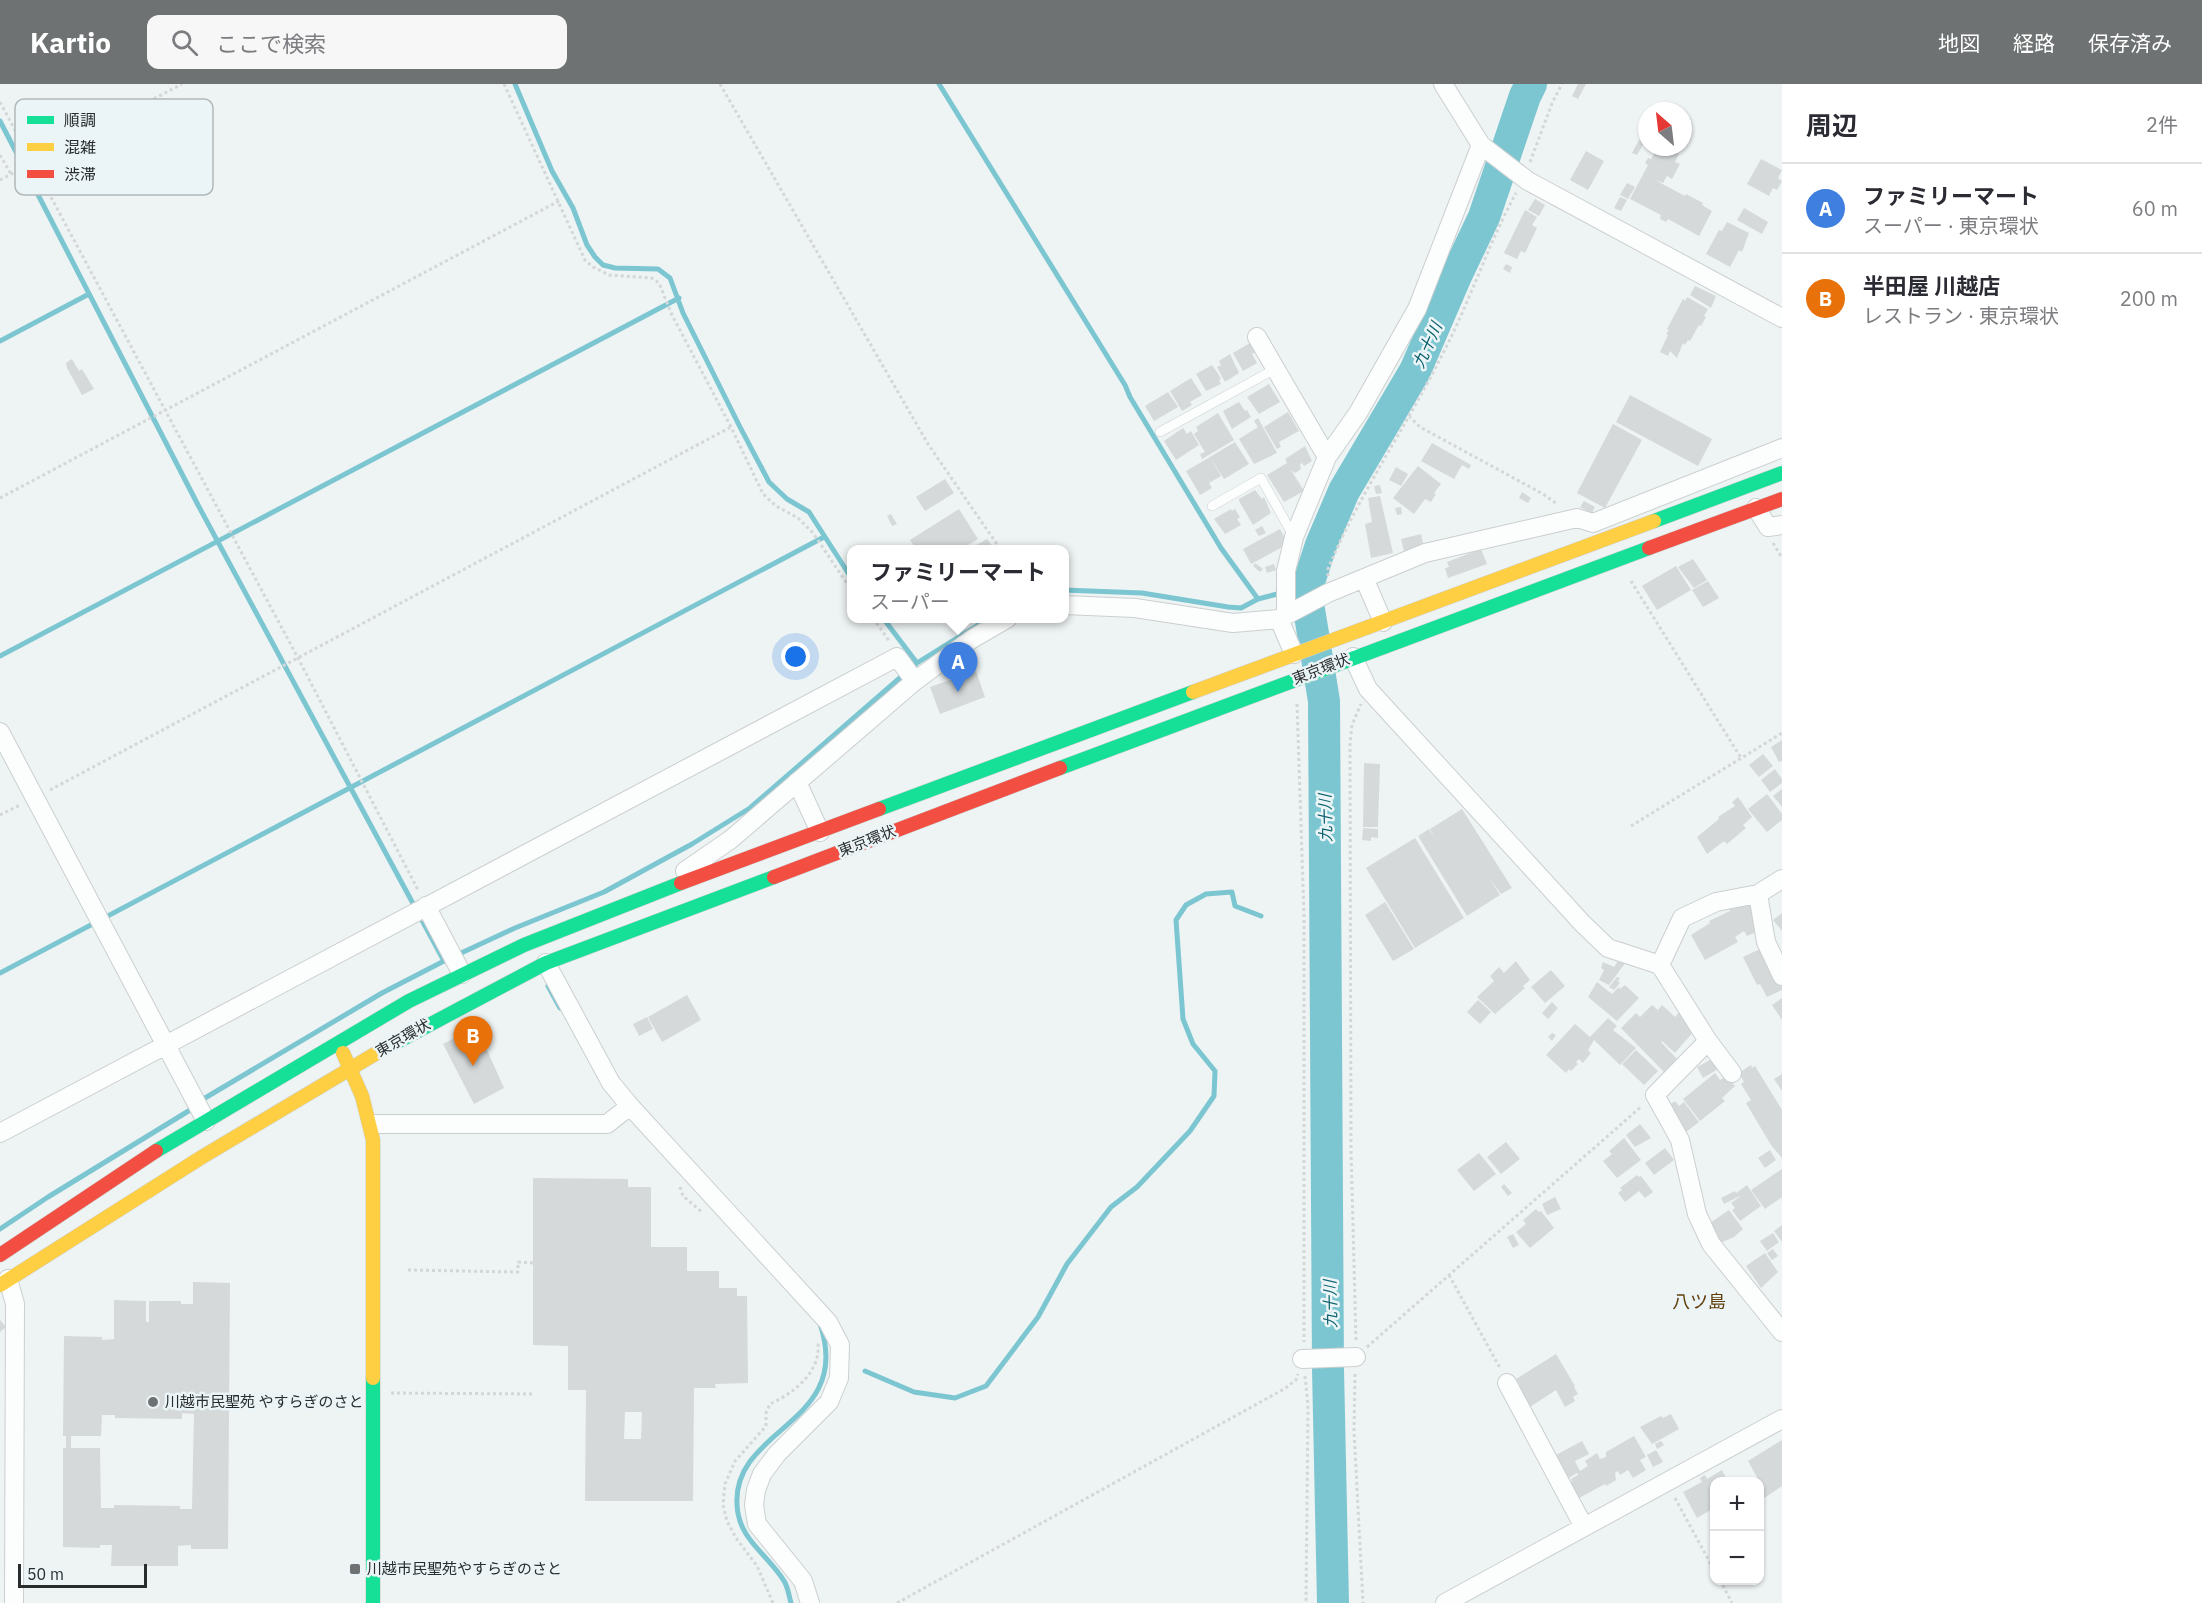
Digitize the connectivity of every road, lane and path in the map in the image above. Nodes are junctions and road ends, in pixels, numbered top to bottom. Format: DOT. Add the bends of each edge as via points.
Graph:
graph roads {
  1 [pos="182,84"];
  2 [pos="504,84"];
  3 [pos="720,84"];
  4 [pos="1443,84"];
  5 [pos="1562,84"];
  6 [pos="154,99"];
  7 [pos="0,102"];
  8 [pos="15,130"];
  9 [pos="1481,145"];
  10 [pos="0,155"];
  11 [pos="15,172"];
  12 [pos="11,174"];
  13 [pos="1524,178"];
  14 [pos="0,180"];
  15 [pos="50,195"];
  16 [pos="558,201"];
  17 [pos="1782,318"];
  18 [pos="1257,337"];
  19 [pos="1275,369"];
  20 [pos="165,410"];
  21 [pos="1409,416"];
  22 [pos="732,427"];
  23 [pos="1161,432"];
  24 [pos="1782,448"];
  25 [pos="1327,457"];
  26 [pos="1782,473"];
  27 [pos="0,498"];
  28 [pos="1782,499"];
  29 [pos="1212,506"];
  30 [pos="1756,508"];
  31 [pos="1585,521"];
  32 [pos="1782,525"];
  33 [pos="1612,536"];
  34 [pos="1294,537"];
  35 [pos="998,545"];
  36 [pos="1620,558"];
  37 [pos="1364,578"];
  38 [pos="847,584"];
  39 [pos="1328,593"];
  40 [pos="1069,605"];
  41 [pos="1282,617"];
  42 [pos="1383,622"];
  43 [pos="877,623"];
  44 [pos="999,623"];
  45 [pos="1294,654"];
  46 [pos="897,657"];
  47 [pos="1353,657"];
  48 [pos="298,658"];
  49 [pos="1299,678"];
  50 [pos="915,681"];
  51 [pos="1368,688"];
  52 [pos="0,732"];
  53 [pos="1782,733"];
  54 [pos="1741,758"];
  55 [pos="797,782"];
  56 [pos="34,797"];
  57 [pos="0,815"];
  58 [pos="1631,826"];
  59 [pos="819,832"];
  60 [pos="1782,879"];
  61 [pos="1758,894"];
  62 [pos="649,895"];
  63 [pos="426,906"];
  64 [pos="546,963"];
  65 [pos="1660,965"];
  66 [pos="462,974"];
  67 [pos="1782,976"];
  68 [pos="1708,1041"];
  69 [pos="337,1043"];
  70 [pos="167,1045"];
  71 [pos="350,1068"];
  72 [pos="1732,1073"];
  73 [pos="1654,1095"];
  74 [pos="626,1110"];
  75 [pos="206,1121"];
  76 [pos="372,1124"];
  77 [pos="0,1133"];
  78 [pos="678,1179"];
  79 [pos="710,1219"];
  80 [pos="0,1255"];
  81 [pos="533,1263"];
  82 [pos="408,1270"];
  83 [pos="1449,1275"];
  84 [pos="4,1282"];
  85 [pos="1782,1332"];
  86 [pos="818,1334"];
  87 [pos="1356,1357"];
  88 [pos="1302,1359"];
  89 [pos="1508,1383"];
  90 [pos="8,1390"];
  91 [pos="375,1393"];
  92 [pos="534,1394"];
  93 [pos="1782,1419"];
  94 [pos="1667,1482"];
  95 [pos="1584,1527"];
  96 [pos="1710,1563"];
  97 [pos="1722,1585"];
  98 [pos="14,1603"];
  99 [pos="373,1603"];
  100 [pos="773,1603"];
  101 [pos="810,1603"];
  102 [pos="897,1603"];
  103 [pos="1306,1603"];
  104 [pos="1363,1603"];
  105 [pos="1445,1603"];
  106 [pos="1732,1603"];
  1 -- 6 [label="path"];
  2 -- 16 [label="path"];
  3 -- 35 [label="path" via="928,444"];
  4 -- 9 [label="street"];
  5 -- 13 [label="path"];
  7 -- 8 [label="path"];
  9 -- 13 [label="street"];
  9 -- 25 [label="street" via="1417,309 1358,413"];
  10 -- 12 [label="path"];
  11 -- 12 [label="path"];
  12 -- 14 [label="path"];
  13 -- 17 [label="street"];
  13 -- 21 [label="path" via="1441,359"];
  15 -- 20 [label="path"];
  16 -- 20 [label="path"];
  16 -- 22 [label="path" via="580,252 592,267 609,275 652,278 659,283"];
  18 -- 19 [label="street"];
  19 -- 23 [label="lane"];
  19 -- 25 [label="street"];
  20 -- 27 [label="path"];
  20 -- 48 [label="path"];
  21 -- 31 [label="path" via="1420,427"];
  21 -- 39 [label="path" via="1345,528 1328,569"];
  22 -- 38 [label="path" via="763,494 813,533"];
  22 -- 48 [label="path"];
  24 -- 31 [label="street"];
  25 -- 34 [label="street"];
  26 -- 33 [label="main road, 東京環状"];
  28 -- 30 [label="main road, 東京環状"];
  29 -- 34 [label="lane" via="1261,478"];
  30 -- 32 [label="street" via="1768,527"];
  30 -- 36 [label="main road, 東京環状"];
  31 -- 33 [label="street"];
  31 -- 37 [label="street" via="1425,553"];
  33 -- 42 [label="main road, 東京環状"];
  34 -- 41 [label="street"];
  36 -- 47 [label="main road, 東京環状"];
  36 -- 54 [label="path"];
  37 -- 39 [label="street"];
  37 -- 42 [label="street"];
  39 -- 41 [label="street"];
  40 -- 41 [label="street" via="1135,608 1233,623"];
  41 -- 45 [label="street"];
  42 -- 45 [label="main road, 東京環状"];
  43 -- 46 [label="path"];
  44 -- 50 [label="street"];
  45 -- 59 [label="main road, 東京環状"];
  46 -- 50 [label="street"];
  46 -- 63 [label="street"];
  47 -- 49 [label="main road, 東京環状"];
  47 -- 51 [label="street"];
  48 -- 56 [label="path"];
  48 -- 63 [label="path"];
  49 -- 64 [label="main road, 東京環状"];
  49 -- 88 [label="path" via="1304,916"];
  50 -- 55 [label="street"];
  51 -- 65 [label="street" via="1582,924 1608,948"];
  51 -- 87 [label="path" via="1352,725 1350,744"];
  52 -- 56 [label="street"];
  53 -- 54 [label="path"];
  54 -- 58 [label="path"];
  55 -- 59 [label="street"];
  55 -- 62 [label="street" via="730,840"];
  56 -- 57 [label="path"];
  56 -- 70 [label="street"];
  59 -- 62 [label="main road, 東京環状"];
  60 -- 61 [label="street"];
  61 -- 65 [label="street" via="1716,902 1682,918"];
  61 -- 67 [label="street" via="1766,942"];
  62 -- 66 [label="main road, 東京環状"];
  63 -- 66 [label="street"];
  63 -- 70 [label="street"];
  64 -- 71 [label="main road, 東京環状" via="478,996"];
  64 -- 74 [label="street"];
  65 -- 68 [label="street"];
  66 -- 69 [label="main road, 東京環状"];
  68 -- 72 [label="street"];
  68 -- 73 [label="street"];
  69 -- 71 [label="main road"];
  69 -- 75 [label="main road, 東京環状"];
  70 -- 75 [label="street"];
  70 -- 77 [label="street"];
  71 -- 76 [label="main road"];
  71 -- 84 [label="main road, 東京環状"];
  73 -- 83 [label="path"];
  73 -- 85 [label="street" via="1680,1140 1697,1214 1711,1244"];
  74 -- 76 [label="street" via="607,1124"];
  74 -- 101 [label="street" via="828,1322 840,1345 839,1378 829,1402 777,1454 762,1474 755,1497 757,1524 803,1581"];
  75 -- 80 [label="main road, 東京環状"];
  76 -- 91 [label="main road"];
  78 -- 79 [label="path" via="683,1196"];
  81 -- 82 [label="path" via="518,1262 518,1272"];
  83 -- 87 [label="path"];
  83 -- 89 [label="path"];
  84 -- 90 [label="street" via="15,1304"];
  86 -- 100 [label="path" via="819,1350 805,1381 770,1404 766,1426 735,1461 725,1484 723,1505 727,1521 757,1566"];
  87 -- 88 [label="street"];
  87 -- 104 [label="path" via="1354,1431"];
  88 -- 102 [label="path" via="1296,1380 1284,1389"];
  88 -- 103 [label="path" via="1308,1405"];
  89 -- 95 [label="street"];
  90 -- 98 [label="street"];
  91 -- 92 [label="path"];
  91 -- 99 [label="main road"];
  93 -- 94 [label="street"];
  94 -- 95 [label="street"];
  94 -- 96 [label="path"];
  95 -- 105 [label="street"];
  97 -- 106 [label="path"];
}
